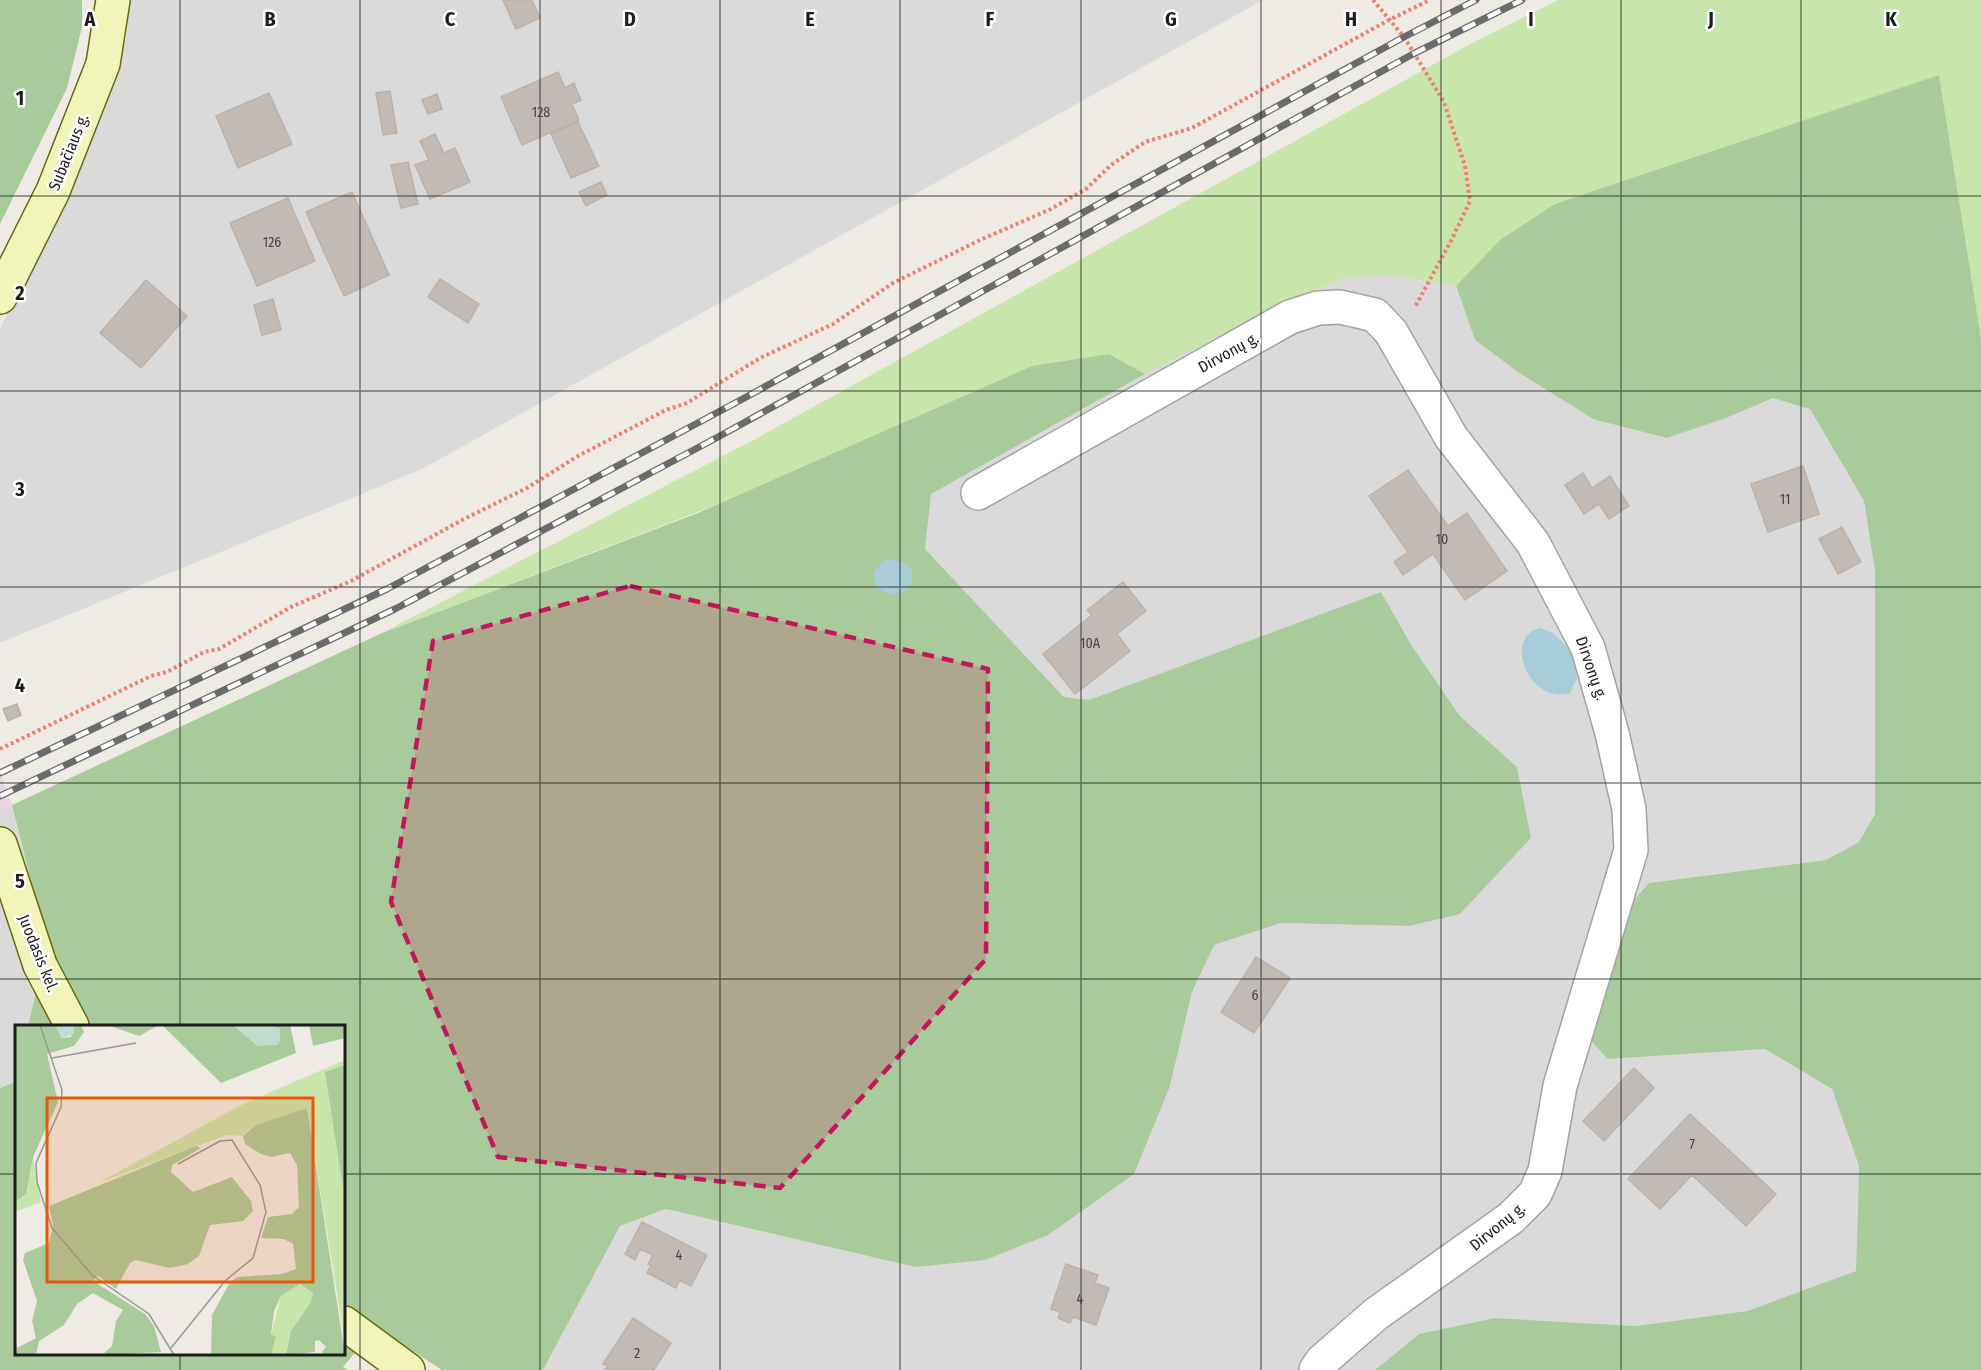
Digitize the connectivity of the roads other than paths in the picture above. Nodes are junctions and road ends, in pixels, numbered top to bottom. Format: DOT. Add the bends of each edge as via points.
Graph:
graph roads {
  1 [pos="113,0"];
  2 [pos="0,297"];
  3 [pos="978,493"];
  4 [pos="0,844"];
  5 [pos="71,1025"];
  6 [pos="345,1324"];
  7 [pos="408,1370"];
  8 [pos="1316,1370"];
  1 -- 2 [label="street, Subačiaus g." via="103,64 53,190"];
  3 -- 8 [label="street, Dirvonų g." via="1290,318 1318,308 1358,310 1375,315 1391,332 1451,437 1533,543 1588,648 1629,809 1631,850 1560,1086 1545,1171 1535,1194 1511,1218 1376,1314"];
  4 -- 5 [label="street, Juodasis kel." via="40,965"];
  6 -- 7 [label="street"];
}
